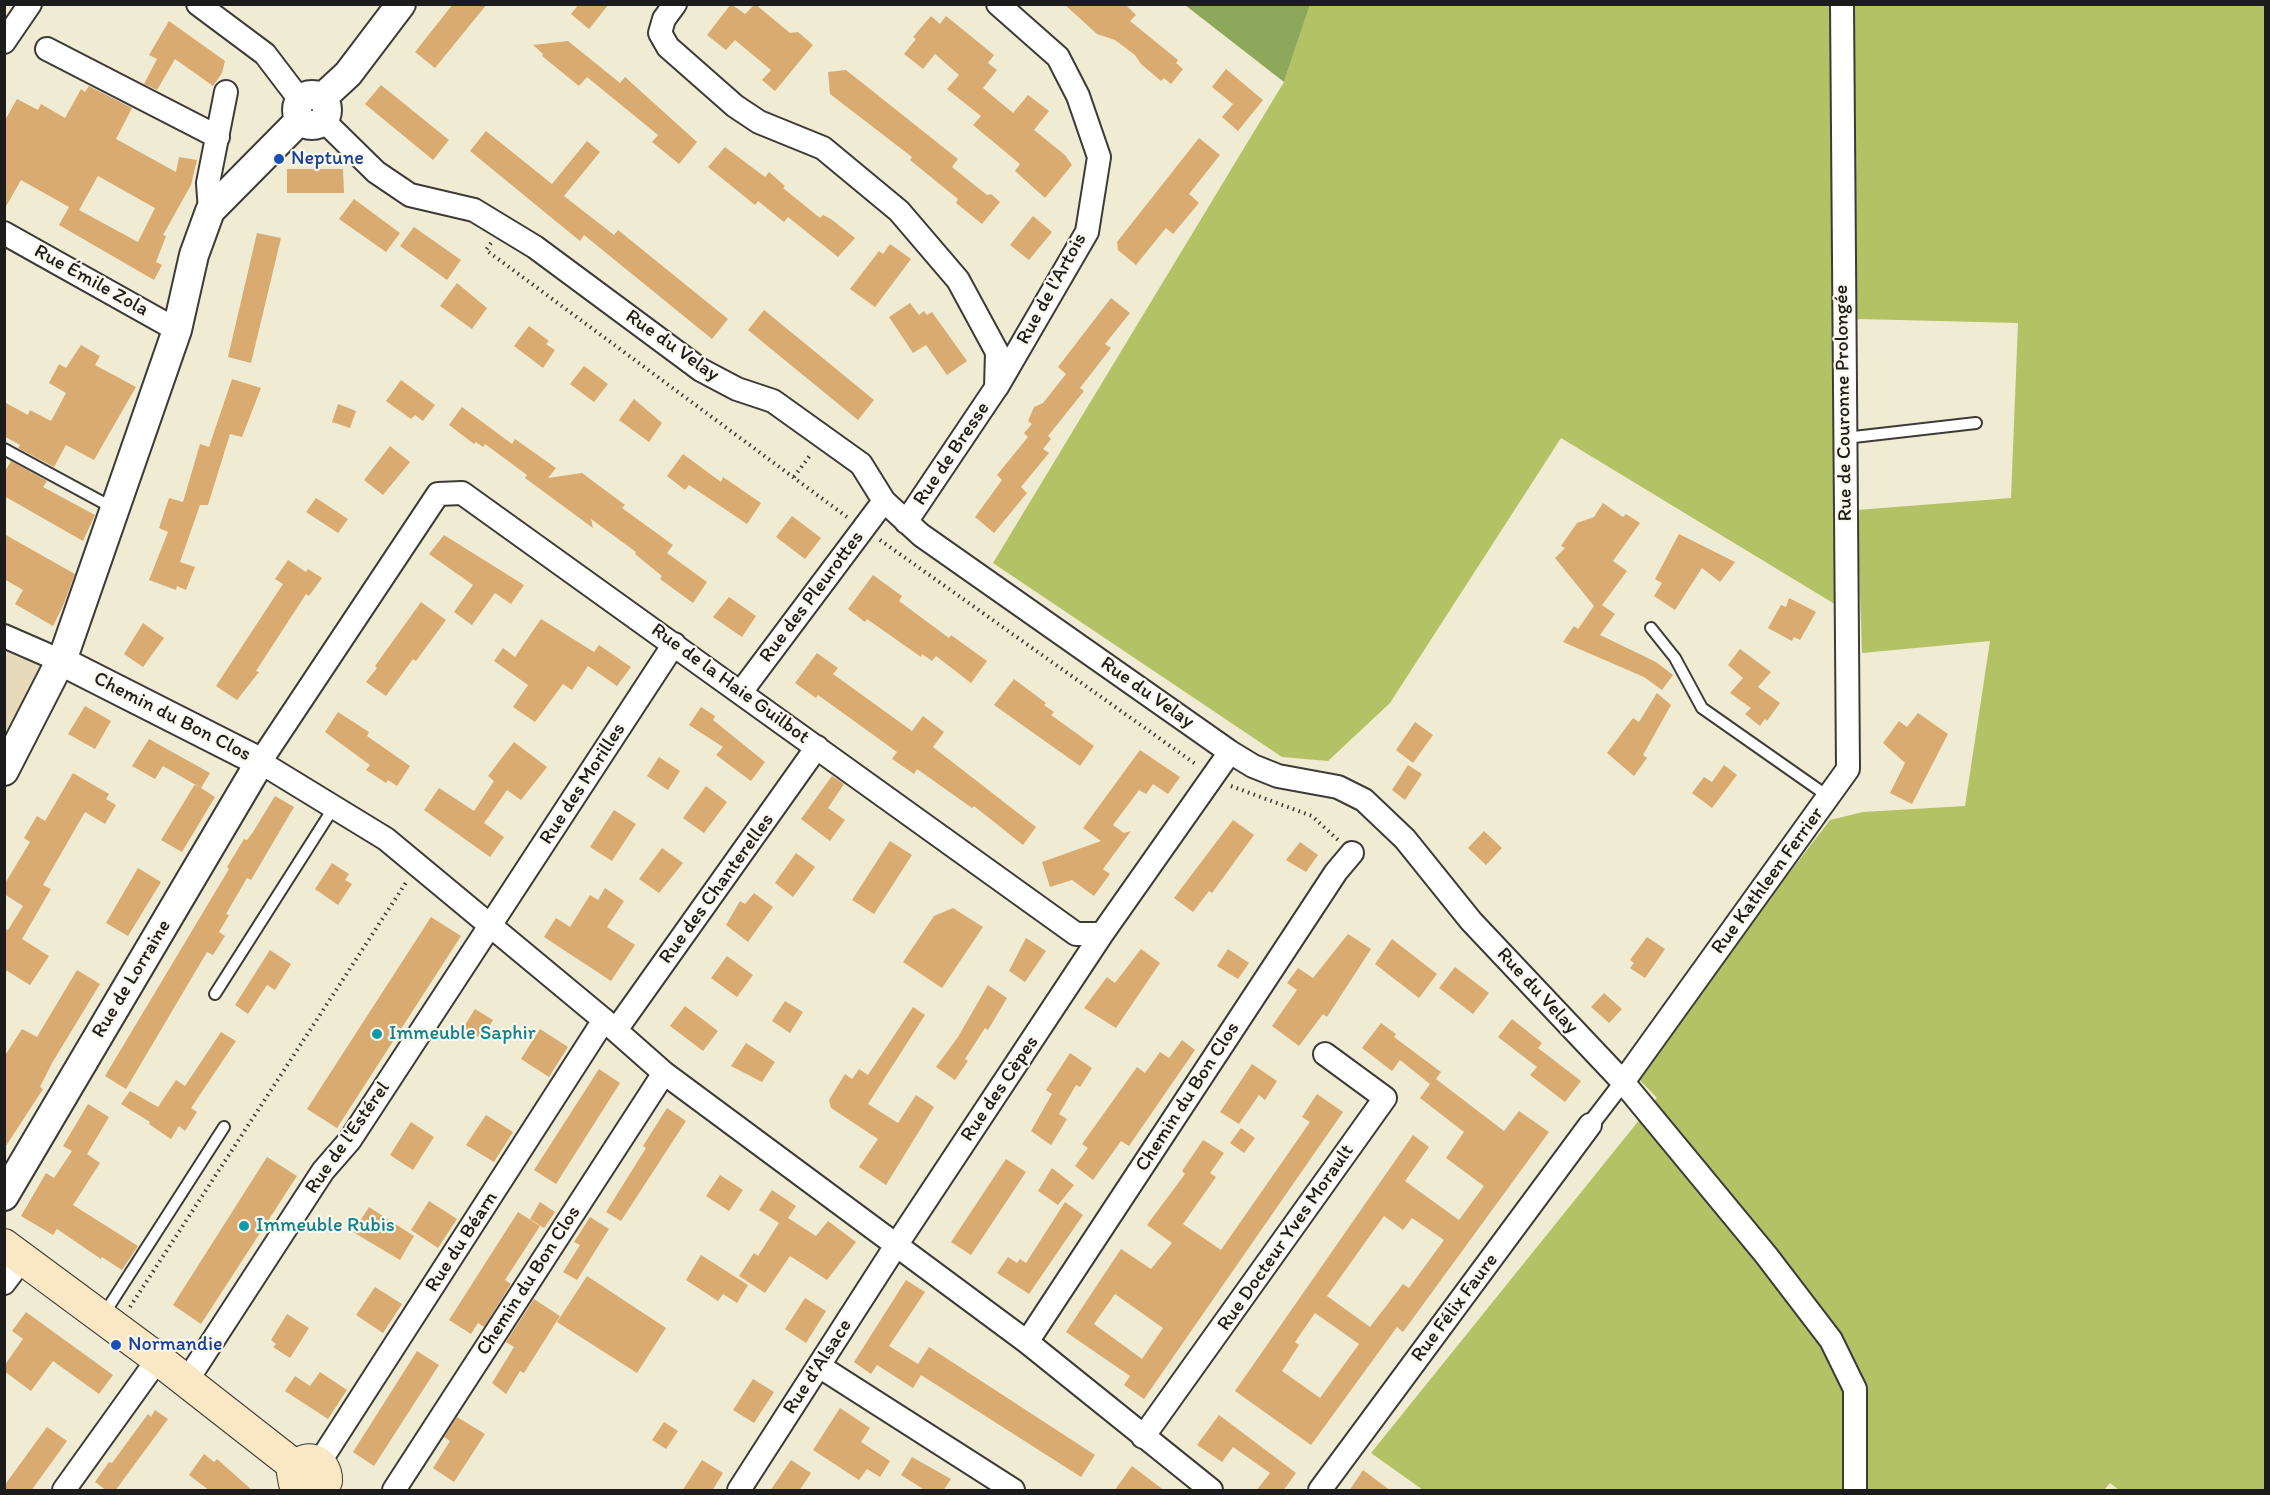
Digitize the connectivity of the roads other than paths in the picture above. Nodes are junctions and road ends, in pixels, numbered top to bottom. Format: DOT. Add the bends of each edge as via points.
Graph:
graph roads {
  1 [pos="30,4"];
  2 [pos="198,4"];
  3 [pos="401,4"];
  4 [pos="675,4"];
  5 [pos="998,4"];
  6 [pos="1842,4"];
  7 [pos="4,42"];
  8 [pos="47,49"];
  9 [pos="226,92"];
  10 [pos="311,109"];
  11 [pos="218,137"];
  12 [pos="210,211"];
  13 [pos="4,233"];
  14 [pos="177,330"];
  15 [pos="996,388"];
  16 [pos="1976,423"];
  17 [pos="1845,438"];
  18 [pos="4,449"];
  19 [pos="884,501"];
  20 [pos="116,510"];
  21 [pos="906,522"];
  22 [pos="1650,628"];
  23 [pos="4,636"];
  24 [pos="675,644"];
  25 [pos="59,660"];
  26 [pos="741,692"];
  27 [pos="817,747"];
  28 [pos="1230,752"];
  29 [pos="260,762"];
  30 [pos="4,771"];
  31 [pos="1829,797"];
  32 [pos="334,807"];
  33 [pos="1352,853"];
  34 [pos="491,925"];
  35 [pos="1102,934"];
  36 [pos="215,994"];
  37 [pos="610,1025"];
  38 [pos="1325,1054"];
  39 [pos="664,1073"];
  40 [pos="1623,1082"];
  41 [pos="1590,1125"];
  42 [pos="224,1127"];
  43 [pos="4,1196"];
  44 [pos="897,1244"];
  45 [pos="14,1251"];
  46 [pos="4,1283"];
  47 [pos="110,1323"];
  48 [pos="1027,1342"];
  49 [pos="158,1359"];
  50 [pos="819,1366"];
  51 [pos="186,1382"];
  52 [pos="1143,1437"];
  53 [pos="310,1483"];
  54 [pos="64,1491"];
  55 [pos="394,1491"];
  56 [pos="739,1491"];
  57 [pos="1013,1491"];
  58 [pos="1211,1491"];
  59 [pos="1320,1491"];
  60 [pos="1855,1491"];
  1 -- 7 [label="street"];
  2 -- 10 [label="street, Rue du Velay" via="265,54"];
  3 -- 10 [label="street" via="348,74"];
  4 -- 15 [label="street, Rue de Bresse" via="660,33 668,47 759,122 823,148 899,211 958,280 997,352"];
  5 -- 15 [label="street, Rue de l'Artois" via="1058,57 1078,96 1099,157 1087,232"];
  6 -- 17 [label="street, Rue de Couronne Prolongée"];
  8 -- 11 [label="street"];
  9 -- 11 [label="street"];
  10 -- 12 [label="street"];
  10 -- 19 [label="street, Rue du Velay" via="375,172 410,195 474,210 535,248 701,370 737,389 773,401 861,464"];
  11 -- 12 [label="street" via="208,183"];
  12 -- 14 [label="street" via="194,255"];
  13 -- 14 [label="street, Rue Émile Zola"];
  14 -- 20 [label="street"];
  15 -- 21 [label="street, Rue de Bresse"];
  16 -- 17 [label="lane"];
  17 -- 31 [label="street, Rue de Couronne Prolongée" via="1848,770"];
  18 -- 20 [label="lane"];
  19 -- 21 [label="street, Rue du Velay"];
  19 -- 26 [label="street, Rue des Pleurottes"];
  20 -- 25 [label="street"];
  21 -- 28 [label="street, Rue du Velay"];
  22 -- 31 [label="lane, Rue Kathleen Ferrier" via="1675,658 1702,708"];
  23 -- 25 [label="street, Chemin du Bon Clos"];
  24 -- 26 [label="street, Rue de la Haie Guilbot"];
  24 -- 29 [label="street, Rue de la Haie Guilbot" via="462,492 438,494"];
  24 -- 34 [label="street, Rue des Morilles"];
  25 -- 29 [label="street, Chemin du Bon Clos"];
  25 -- 30 [label="street"];
  26 -- 27 [label="street, Rue de la Haie Guilbot"];
  27 -- 35 [label="street, Rue de la Haie Guilbot" via="1076,934"];
  27 -- 37 [label="street, Rue des Chanterelles"];
  28 -- 35 [label="street"];
  28 -- 40 [label="street, Rue du Velay" via="1278,776 1338,787 1379,812 1406,839 1471,921"];
  29 -- 32 [label="street, Chemin du Bon Clos"];
  29 -- 43 [label="street, Rue de Lorraine"];
  31 -- 40 [label="street, Rue Kathleen Ferrier"];
  32 -- 34 [label="street, Chemin du Bon Clos" via="386,839"];
  32 -- 36 [label="lane"];
  33 -- 48 [label="street, Chemin du Bon Clos"];
  34 -- 37 [label="street, Chemin du Bon Clos"];
  34 -- 51 [label="street, Rue de l'Estérel" via="350,1140 323,1171"];
  35 -- 44 [label="street, Rue des Cèpes"];
  37 -- 39 [label="street, Chemin du Bon Clos"];
  37 -- 53 [label="street, Rue du Béarn"];
  38 -- 52 [label="street, Rue Docteur Yves Morault" via="1385,1098"];
  39 -- 44 [label="street, Chemin du Bon Clos"];
  39 -- 55 [label="street, Chemin du Bon Clos"];
  40 -- 41 [label="street"];
  40 -- 60 [label="street, Rue du Velay" via="1831,1340 1855,1389"];
  41 -- 59 [label="street, Rue Félix Faure"];
  42 -- 47 [label="lane"];
  44 -- 48 [label="street, Chemin du Bon Clos"];
  44 -- 50 [label="street, Rue d'Alsace"];
  45 -- 46 [label="street"];
  45 -- 47 [label="main road"];
  47 -- 49 [label="main road"];
  48 -- 52 [label="street, Chemin du Bon Clos"];
  49 -- 51 [label="main road"];
  49 -- 54 [label="street"];
  50 -- 56 [label="street, Rue d'Alsace"];
  50 -- 57 [label="street"];
  51 -- 53 [label="main road"];
  52 -- 58 [label="street, Chemin du Bon Clos"];
}
